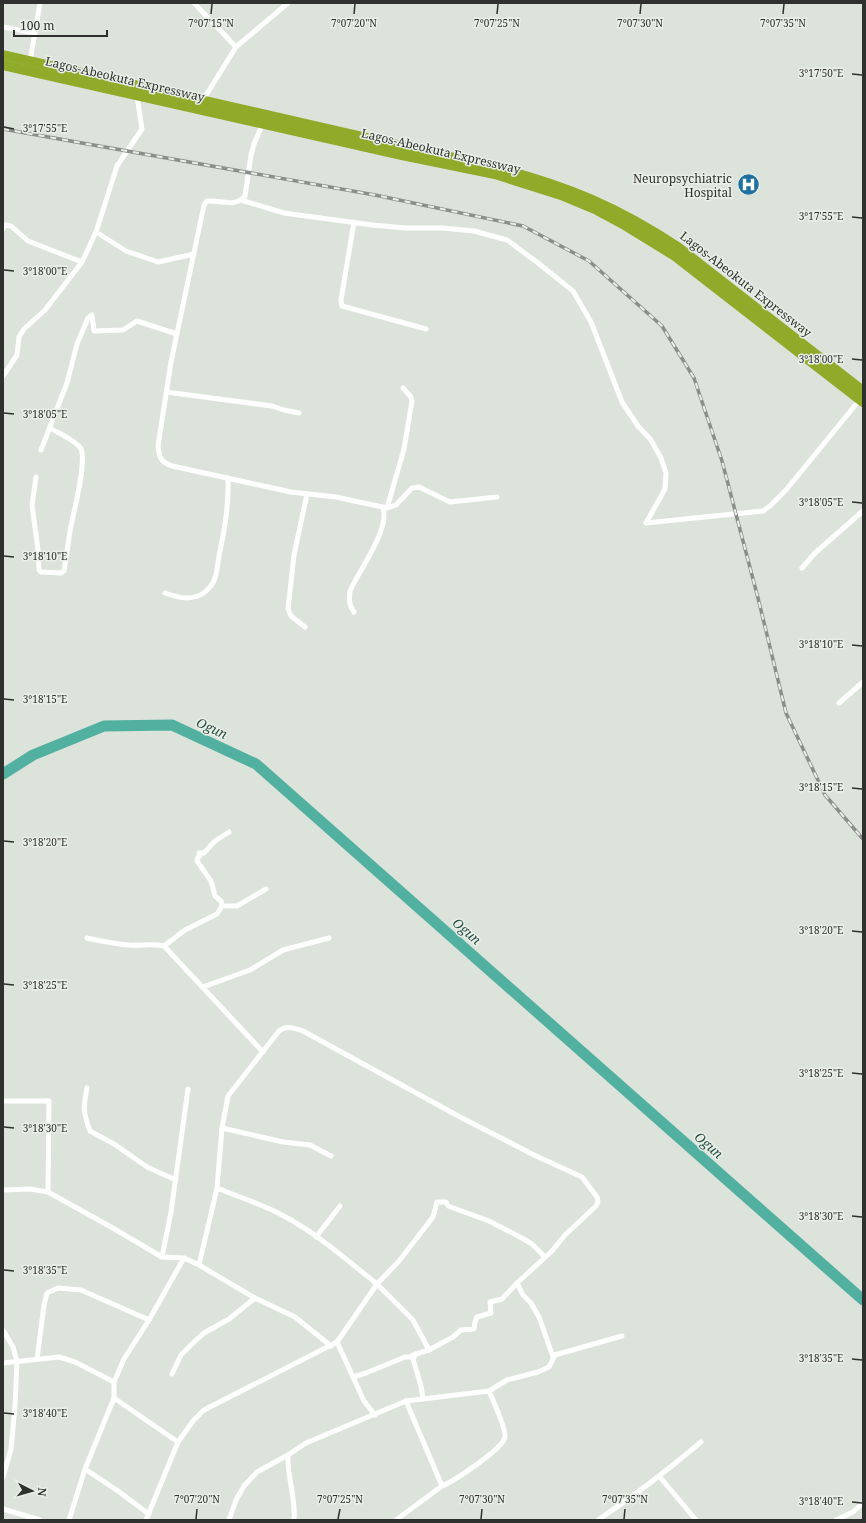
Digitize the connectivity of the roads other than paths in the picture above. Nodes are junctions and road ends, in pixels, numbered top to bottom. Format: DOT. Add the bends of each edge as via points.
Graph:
graph roads {
  1 [pos="40,3"];
  2 [pos="194,3"];
  3 [pos="288,3"];
  4 [pos="3,27"];
  5 [pos="35,33"];
  6 [pos="236,47"];
  7 [pos="3,55"];
  8 [pos="30,62"];
  9 [pos="3,65"];
  10 [pos="137,96"];
  11 [pos="203,100"];
  12 [pos="263,123"];
  13 [pos="241,200"];
  14 [pos="354,222"];
  15 [pos="3,229"];
  16 [pos="96,232"];
  17 [pos="194,254"];
  18 [pos="82,262"];
  19 [pos="426,329"];
  20 [pos="177,334"];
  21 [pos="3,376"];
  22 [pos="403,388"];
  23 [pos="166,392"];
  24 [pos="862,398"];
  25 [pos="299,413"];
  26 [pos="50,428"];
  27 [pos="41,450"];
  28 [pos="36,477"];
  29 [pos="228,478"];
  30 [pos="307,494"];
  31 [pos="497,497"];
  32 [pos="385,508"];
  33 [pos="863,511"];
  34 [pos="802,568"];
  35 [pos="165,593"];
  36 [pos="354,612"];
  37 [pos="306,627"];
  38 [pos="863,682"];
  39 [pos="839,702"];
  40 [pos="229,832"];
  41 [pos="266,888"];
  42 [pos="222,906"];
  43 [pos="87,938"];
  44 [pos="330,938"];
  45 [pos="164,946"];
  46 [pos="203,987"];
  47 [pos="263,1052"];
  48 [pos="87,1088"];
  49 [pos="188,1089"];
  50 [pos="3,1101"];
  51 [pos="222,1128"];
  52 [pos="331,1156"];
  53 [pos="176,1180"];
  54 [pos="217,1188"];
  55 [pos="3,1190"];
  56 [pos="48,1192"];
  57 [pos="340,1206"];
  58 [pos="316,1237"];
  59 [pos="162,1257"];
  60 [pos="545,1257"];
  61 [pos="184,1258"];
  62 [pos="199,1265"];
  63 [pos="516,1283"];
  64 [pos="377,1284"];
  65 [pos="255,1298"];
  66 [pos="149,1320"];
  67 [pos="3,1330"];
  68 [pos="622,1336"];
  69 [pos="337,1342"];
  70 [pos="331,1346"];
  71 [pos="429,1350"];
  72 [pos="416,1354"];
  73 [pos="555,1355"];
  74 [pos="37,1359"];
  75 [pos="17,1362"];
  76 [pos="3,1363"];
  77 [pos="172,1374"];
  78 [pos="353,1377"];
  79 [pos="114,1382"];
  80 [pos="489,1391"];
  81 [pos="114,1398"];
  82 [pos="423,1399"];
  83 [pos="406,1401"];
  84 [pos="375,1415"];
  85 [pos="178,1442"];
  86 [pos="700,1442"];
  87 [pos="288,1455"];
  88 [pos="85,1468"];
  89 [pos="659,1476"];
  90 [pos="3,1477"];
  91 [pos="442,1486"];
  92 [pos="863,1503"];
  93 [pos="3,1509"];
  94 [pos="149,1514"];
  95 [pos="40,1520"];
  96 [pos="69,1520"];
  97 [pos="146,1520"];
  98 [pos="229,1520"];
  99 [pos="294,1520"];
  100 [pos="396,1520"];
  101 [pos="598,1520"];
  102 [pos="696,1520"];
  103 [pos="836,1520"];
  1 -- 5 [label="street"];
  2 -- 6 [label="street"];
  3 -- 6 [label="street"];
  4 -- 5 [label="street"];
  5 -- 8 [label="street"];
  6 -- 11 [label="street"];
  7 -- 8 [label="highway, Lagos-Abeokuta Expressway"];
  8 -- 11 [label="highway, Lagos-Abeokuta Expressway"];
  9 -- 10 [label="highway, Lagos-Abeokuta Expressway"];
  10 -- 12 [label="highway, Lagos-Abeokuta Expressway"];
  10 -- 16 [label="street" via="142,128 117,166"];
  11 -- 24 [label="highway, Lagos-Abeokuta Expressway" via="518,173 594,200 679,248"];
  12 -- 13 [label="street" via="254,144 247,190"];
  12 -- 24 [label="highway, Lagos-Abeokuta Expressway" via="495,174 561,195 597,210 656,242"];
  13 -- 14 [label="street" via="284,213"];
  13 -- 17 [label="street" via="208,201 204,205"];
  14 -- 19 [label="street" via="342,306"];
  14 -- 24 [label="street" via="406,228 474,231 507,240 572,291 591,322 622,402 651,440 666,473 665,489 646,523 763,511 786,490"];
  15 -- 18 [label="street" via="5,225 12,226 28,241"];
  16 -- 17 [label="street" via="126,251 158,262"];
  16 -- 18 [label="street"];
  17 -- 20 [label="street"];
  18 -- 21 [label="street" via="45,310 24,329 19,337 16,355"];
  20 -- 23 [label="street"];
  20 -- 26 [label="street" via="137,321 123,330 94,331 92,315 81,334 67,383"];
  22 -- 32 [label="street" via="412,397 412,401 404,449"];
  23 -- 25 [label="street" via="272,406"];
  23 -- 29 [label="street" via="158,446 159,457 164,463"];
  26 -- 27 [label="street"];
  26 -- 28 [label="street" via="78,444 83,458 64,571 61,573 39,570 32,505"];
  29 -- 30 [label="street"];
  29 -- 35 [label="street" via="229,492 222,543 211,586 195,597 186,599"];
  30 -- 32 [label="street" via="336,497"];
  30 -- 37 [label="street" via="294,556 288,609 291,616"];
  31 -- 32 [label="street" via="450,502 415,487 396,505"];
  32 -- 36 [label="street" via="384,520 375,547 350,591 350,605"];
  33 -- 34 [label="street" via="815,553"];
  38 -- 39 [label="street"];
  40 -- 42 [label="street" via="215,841 204,853 199,853 197,861 210,881 215,896 222,900"];
  41 -- 42 [label="street" via="237,906"];
  42 -- 45 [label="street" via="217,914 185,930"];
  43 -- 45 [label="street" via="128,945"];
  44 -- 46 [label="street" via="283,950 250,970"];
  45 -- 46 [label="street"];
  46 -- 47 [label="street"];
  47 -- 51 [label="street" via="228,1096"];
  47 -- 60 [label="street" via="284,1028 303,1031 536,1156 582,1177 597,1196 598,1202"];
  48 -- 53 [label="street" via="84,1114 90,1131 147,1167"];
  49 -- 53 [label="street"];
  50 -- 56 [label="street" via="49,1101"];
  51 -- 52 [label="street" via="283,1142 310,1145"];
  51 -- 54 [label="street"];
  53 -- 59 [label="street"];
  54 -- 58 [label="street" via="282,1215"];
  54 -- 62 [label="street"];
  55 -- 56 [label="street" via="30,1189"];
  56 -- 59 [label="street"];
  57 -- 58 [label="street"];
  58 -- 64 [label="street"];
  59 -- 61 [label="street"];
  60 -- 63 [label="street"];
  60 -- 64 [label="street" via="532,1244 489,1221 448,1206 446,1202 437,1202 433,1216 399,1261"];
  61 -- 62 [label="street"];
  61 -- 66 [label="street"];
  62 -- 65 [label="street"];
  63 -- 71 [label="street" via="502,1299 490,1302 491,1313 477,1317 474,1329 461,1330"];
  63 -- 73 [label="street" via="536,1312 553,1357"];
  64 -- 69 [label="street"];
  64 -- 71 [label="street" via="413,1320"];
  65 -- 70 [label="street" via="295,1317"];
  65 -- 77 [label="street" via="229,1319 204,1332 181,1355"];
  66 -- 74 [label="street" via="81,1290 58,1288 47,1293"];
  66 -- 79 [label="street" via="124,1359"];
  67 -- 75 [label="street" via="13,1347"];
  68 -- 73 [label="street"];
  69 -- 70 [label="street"];
  69 -- 78 [label="street"];
  70 -- 85 [label="street" via="204,1410 193,1420"];
  71 -- 72 [label="street"];
  72 -- 78 [label="street"];
  72 -- 82 [label="street" via="413,1359"];
  73 -- 80 [label="street" via="549,1367 507,1380"];
  74 -- 75 [label="street"];
  74 -- 79 [label="street" via="59,1357 75,1362"];
  75 -- 76 [label="street"];
  75 -- 90 [label="street" via="11,1449"];
  78 -- 84 [label="street" via="364,1400"];
  79 -- 81 [label="street"];
  80 -- 82 [label="street"];
  80 -- 91 [label="street" via="505,1432 502,1444"];
  81 -- 85 [label="street"];
  81 -- 88 [label="street"];
  82 -- 83 [label="street"];
  83 -- 84 [label="street"];
  83 -- 91 [label="street"];
  84 -- 87 [label="street" via="306,1443"];
  85 -- 94 [label="street"];
  86 -- 89 [label="street"];
  87 -- 98 [label="street" via="257,1472 244,1486"];
  87 -- 99 [label="street"];
  88 -- 94 [label="street"];
  88 -- 96 [label="street"];
  89 -- 101 [label="street"];
  89 -- 102 [label="street"];
  91 -- 100 [label="street"];
  92 -- 103 [label="street" via="853,1512"];
  93 -- 95 [label="street"];
  94 -- 97 [label="street"];
}
